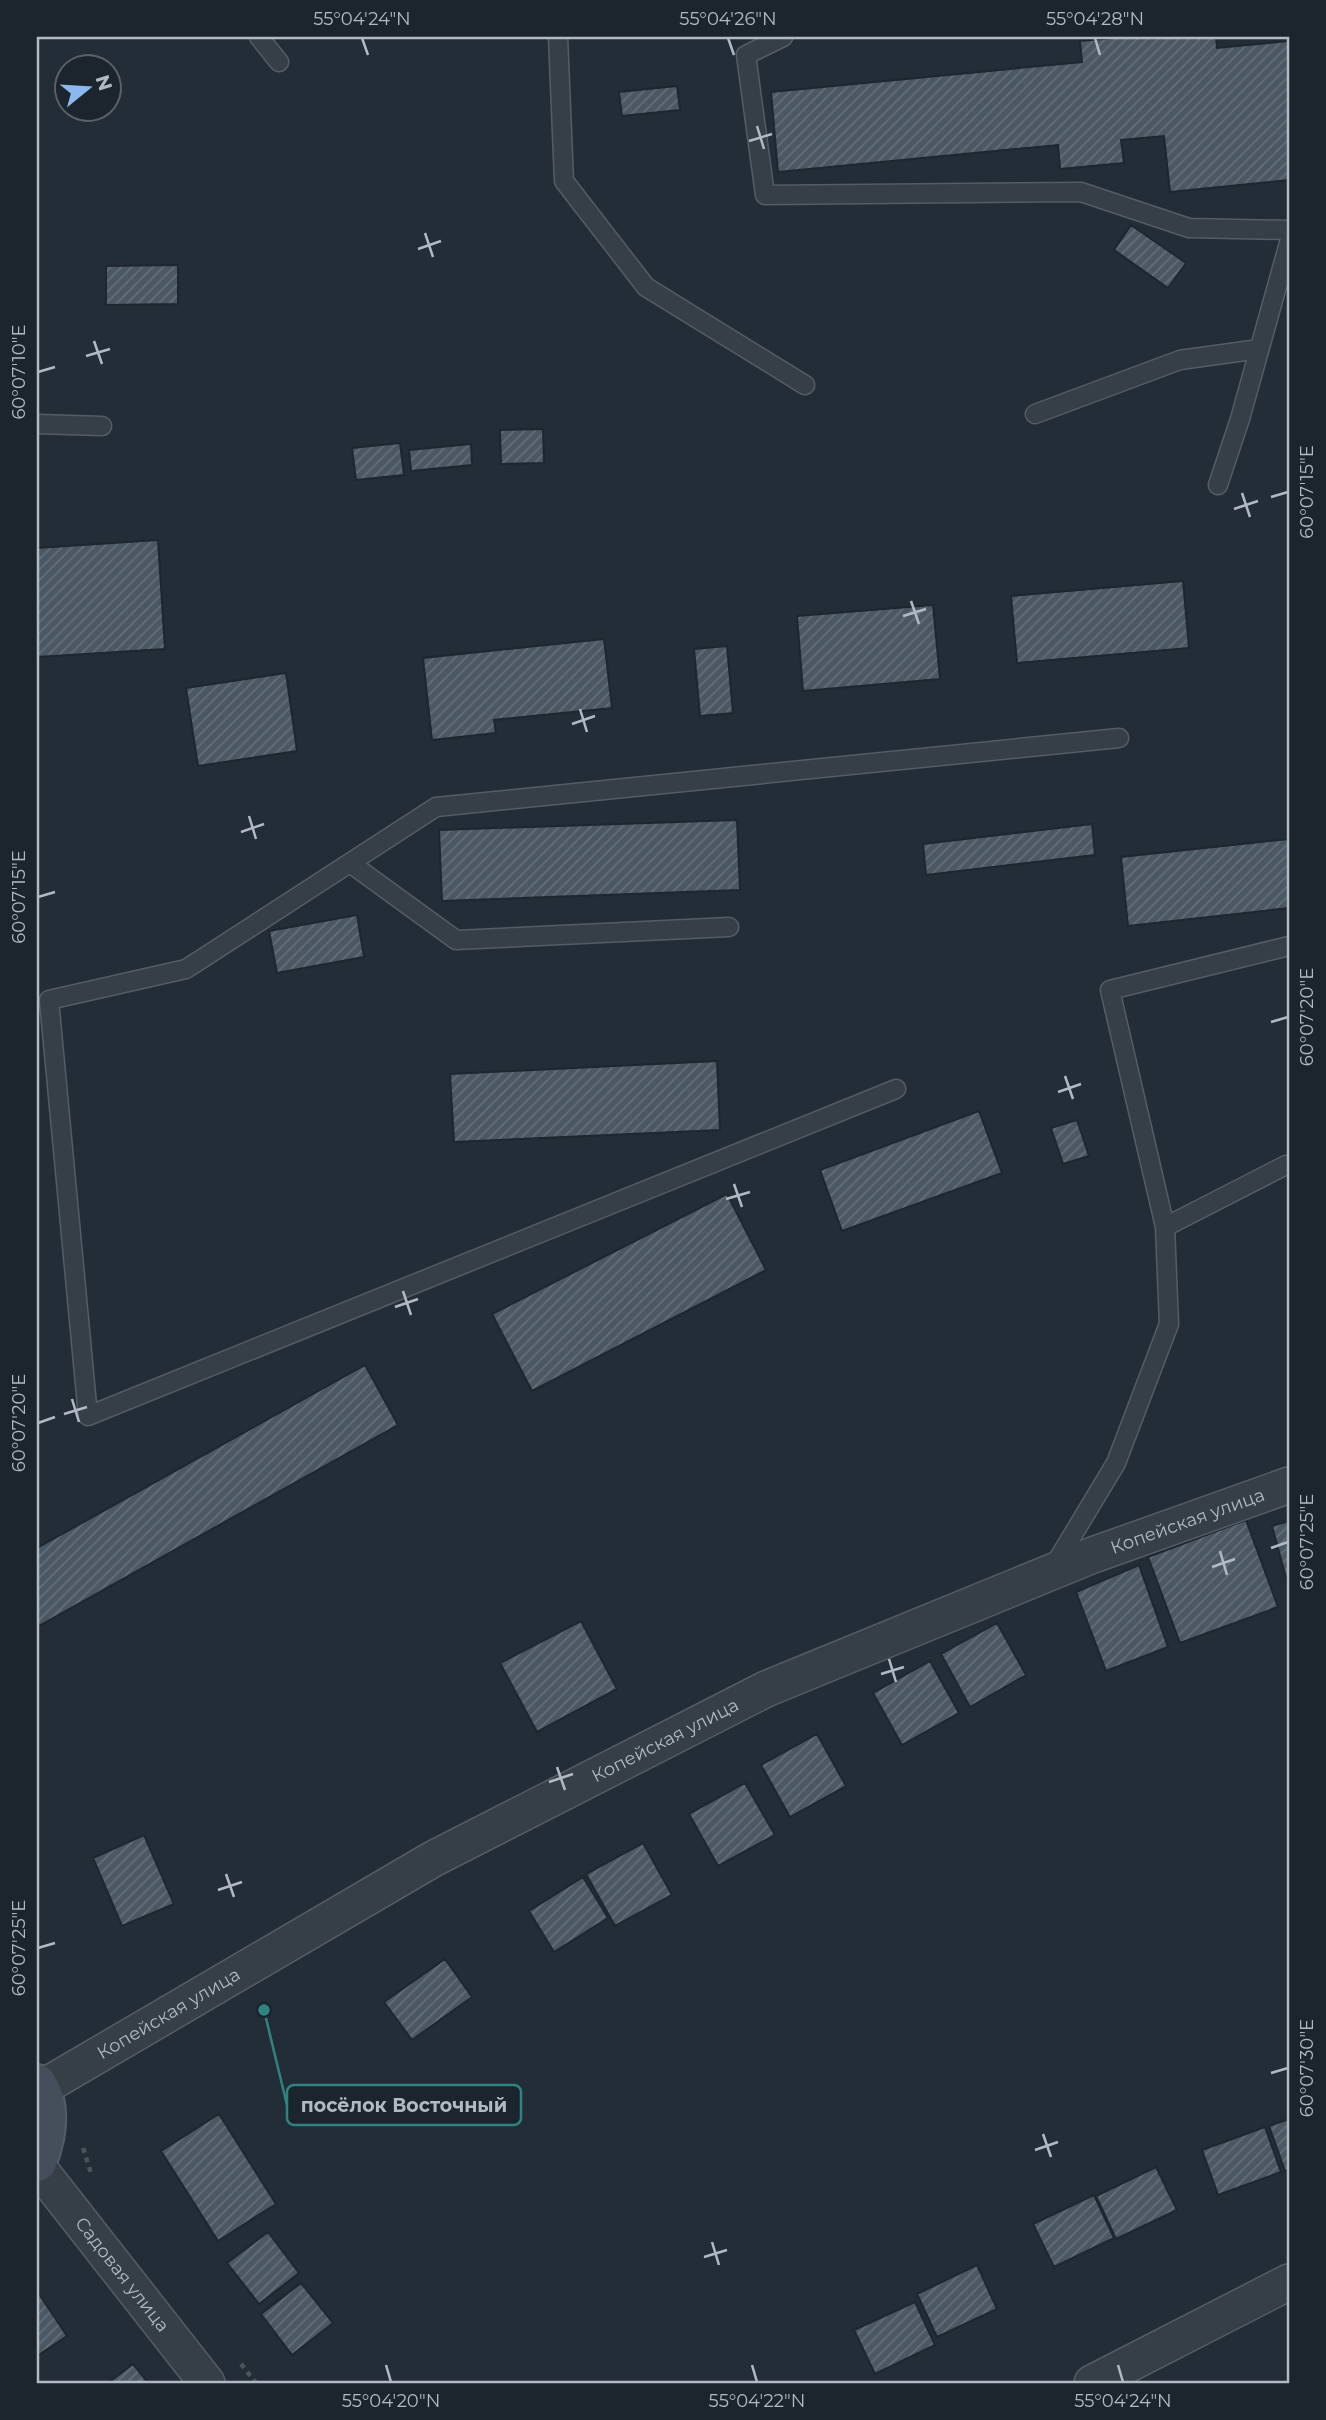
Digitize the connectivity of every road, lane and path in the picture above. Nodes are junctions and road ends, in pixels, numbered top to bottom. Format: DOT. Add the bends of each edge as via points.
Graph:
graph roads {
  1 [pos="259,37"];
  2 [pos="558,37"];
  3 [pos="783,37"];
  4 [pos="279,62"];
  5 [pos="1289,230"];
  6 [pos="1289,243"];
  7 [pos="1259,349"];
  8 [pos="805,385"];
  9 [pos="1035,414"];
  10 [pos="37,424"];
  11 [pos="102,426"];
  12 [pos="1218,485"];
  13 [pos="1119,738"];
  14 [pos="350,863"];
  15 [pos="729,927"];
  16 [pos="1289,946"];
  17 [pos="45,1027"];
  18 [pos="896,1089"];
  19 [pos="1286,1165"];
  20 [pos="1166,1227"];
  21 [pos="1289,1485"];
  22 [pos="1051,1572"];
  23 [pos="38,2086"];
  24 [pos="79,2138"];
  25 [pos="37,2164"];
  26 [pos="91,2174"];
  27 [pos="1289,2282"];
  28 [pos="238,2361"];
  29 [pos="207,2383"];
  30 [pos="256,2383"];
  31 [pos="1091,2383"];
  1 -- 4 [label="lane"];
  2 -- 8 [label="lane" via="565,181 646,287"];
  3 -- 5 [label="lane" via="746,55 765,195 1082,192 1189,228"];
  6 -- 7 [label="lane"];
  7 -- 9 [label="lane" via="1180,360"];
  7 -- 12 [label="lane"];
  10 -- 11 [label="lane"];
  13 -- 14 [label="lane" via="436,807"];
  14 -- 15 [label="lane" via="456,940"];
  14 -- 17 [label="lane" via="186,969 49,1000"];
  16 -- 20 [label="lane" via="1110,990"];
  17 -- 18 [label="lane" via="88,1416"];
  19 -- 20 [label="lane"];
  20 -- 22 [label="lane" via="1169,1324 1116,1463"];
  21 -- 22 [label="street, Копейская улица"];
  22 -- 23 [label="street, Копейская улица" via="766,1689 446,1853"];
  23 -- 25 [label="street" via="46,2114 45,2140"];
  24 -- 26 [label="path"];
  25 -- 29 [label="street, Садовая улица"];
  27 -- 31 [label="street"];
  28 -- 30 [label="path"];
}
